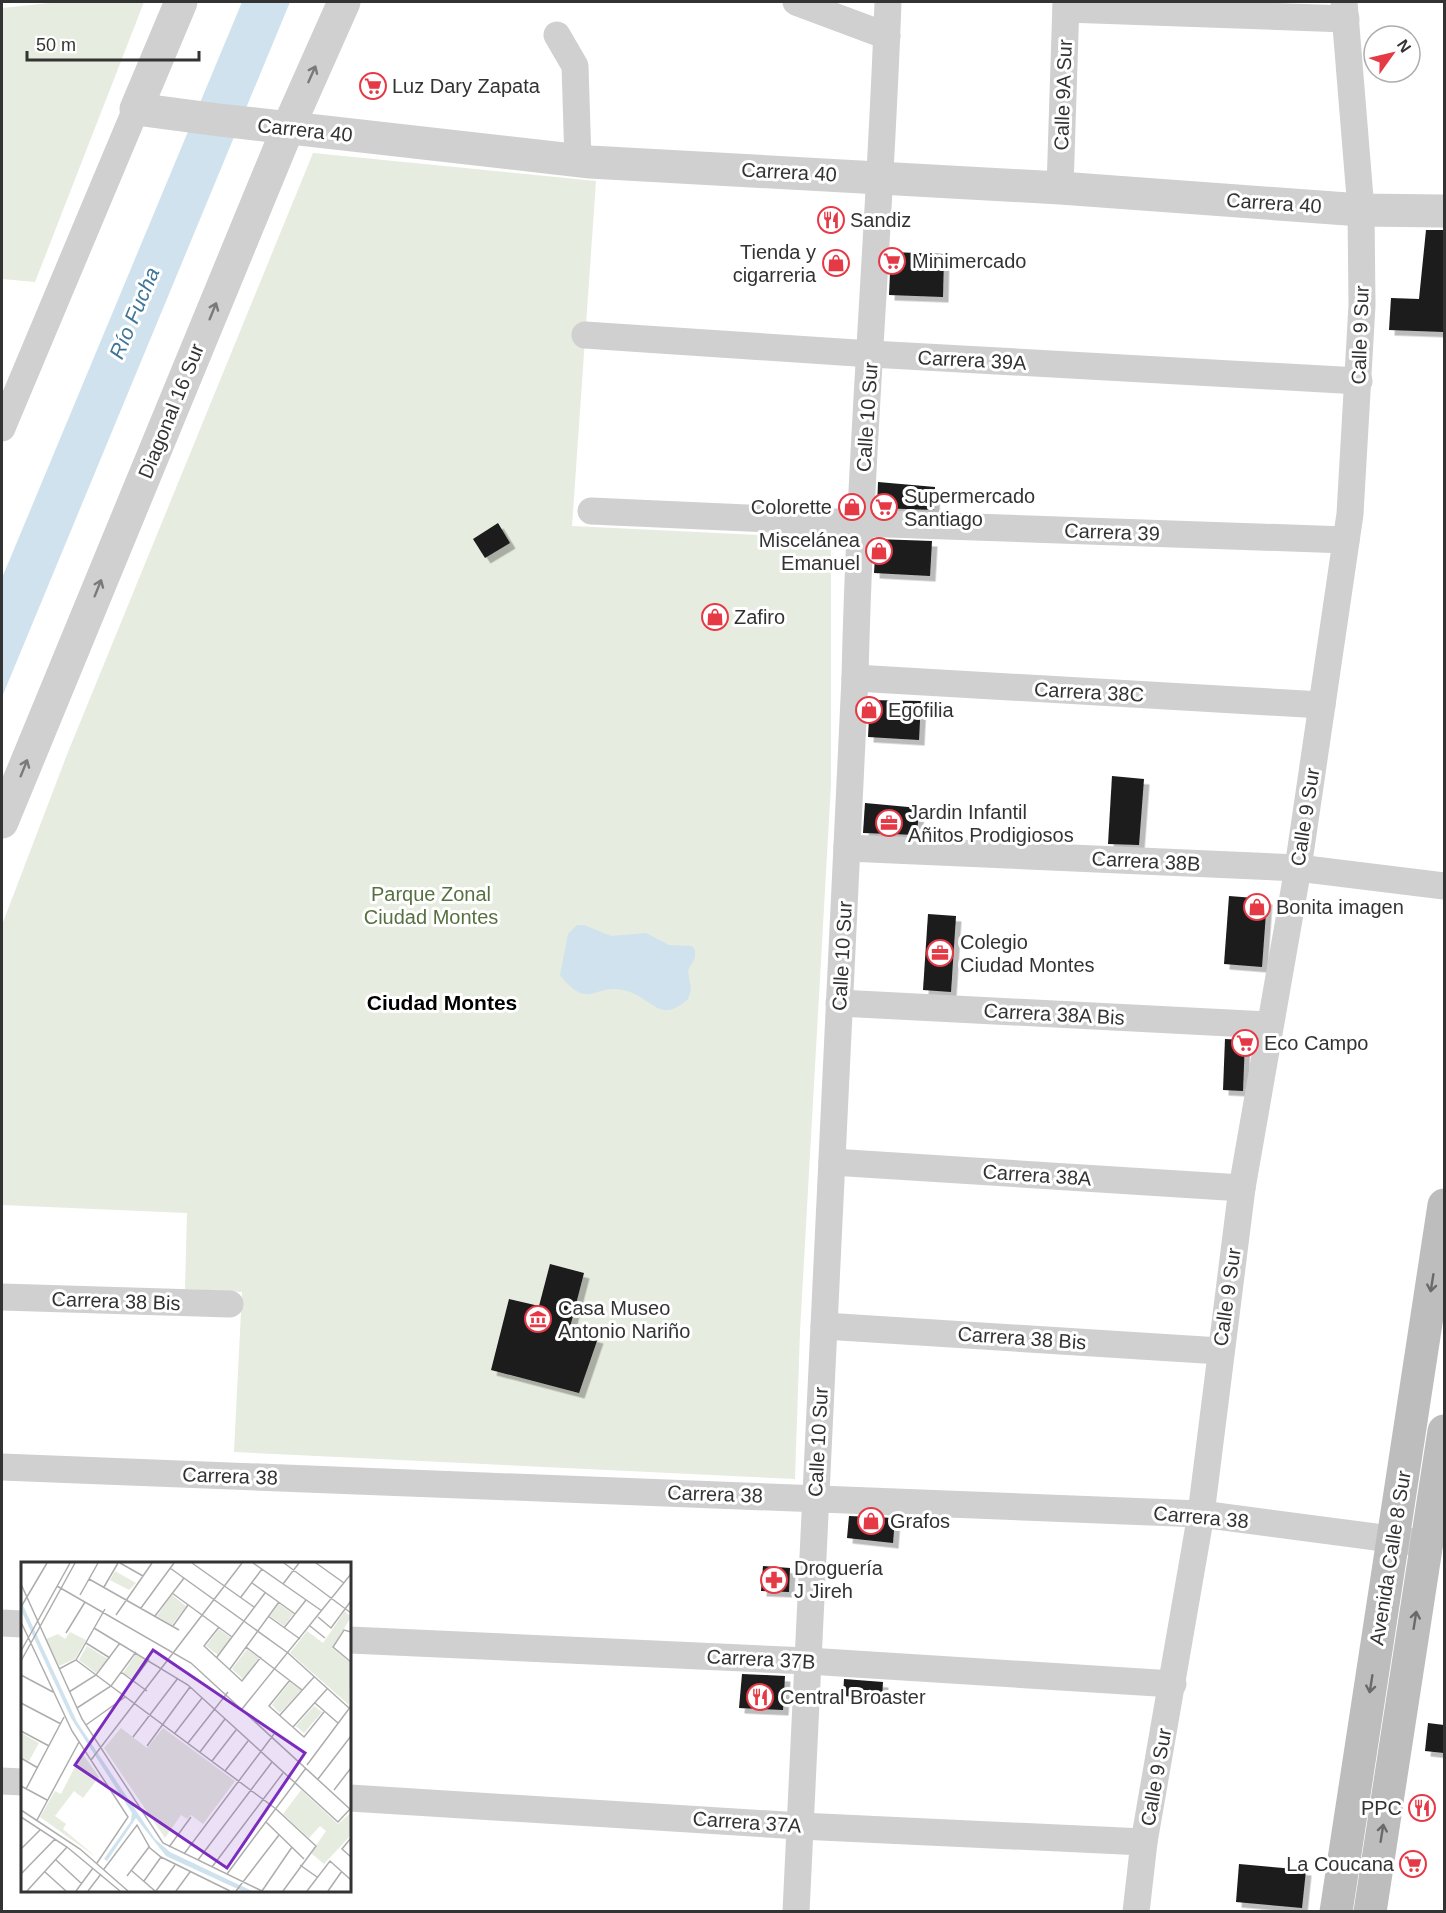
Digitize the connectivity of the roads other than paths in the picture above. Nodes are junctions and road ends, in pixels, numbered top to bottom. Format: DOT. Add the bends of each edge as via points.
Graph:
graph roads {
  1 [pos="181,2"];
  2 [pos="344,2"];
  3 [pos="796,2"];
  4 [pos="888,2"];
  5 [pos="1066,5"];
  6 [pos="1345,10"];
  7 [pos="557,35"];
  8 [pos="887,36"];
  9 [pos="136,109"];
  10 [pos="276,127"];
  11 [pos="578,161"];
  12 [pos="878,177"];
  13 [pos="1060,188"];
  14 [pos="1361,210"];
  15 [pos="1444,211"];
  16 [pos="585,335"];
  17 [pos="871,354"];
  18 [pos="1359,381"];
  19 [pos="2,428"];
  20 [pos="591,510"];
  21 [pos="859,523"];
  22 [pos="1346,540"];
  23 [pos="855,678"];
  24 [pos="1322,705"];
  25 [pos="2,822"];
  26 [pos="847,848"];
  27 [pos="1298,867"];
  28 [pos="1444,886"];
  29 [pos="839,1003"];
  30 [pos="1268,1026"];
  31 [pos="832,1162"];
  32 [pos="1242,1188"];
  33 [pos="1444,1205"];
  34 [pos="2,1297"];
  35 [pos="230,1304"];
  36 [pos="824,1326"];
  37 [pos="1220,1351"];
  38 [pos="1444,1431"];
  39 [pos="2,1467"];
  40 [pos="816,1498"];
  41 [pos="1201,1514"];
  42 [pos="1393,1540"];
  43 [pos="1427,1543"];
  44 [pos="2,1623"];
  45 [pos="21,1624"];
  46 [pos="351,1640"];
  47 [pos="808,1661"];
  48 [pos="1173,1684"];
  49 [pos="2,1781"];
  50 [pos="21,1782"];
  51 [pos="351,1798"];
  52 [pos="800,1826"];
  53 [pos="1144,1842"];
  54 [pos="796,1911"];
  55 [pos="1136,1911"];
  56 [pos="1336,1911"];
  57 [pos="1370,1911"];
  1 -- 9 [label="street"];
  10 -- 2 [label="street, Diagonal 16 Sur, one-way"];
  3 -- 8 [label="street"];
  4 -- 8 [label="street, Calle 10 Sur"];
  5 -- 6 [label="street"];
  5 -- 13 [label="street, Calle 9A Sur"];
  6 -- 14 [label="street, Calle 9 Sur"];
  7 -- 11 [label="street" via="575,66"];
  8 -- 12 [label="street, Calle 10 Sur"];
  9 -- 10 [label="street, Carrera 40"];
  9 -- 19 [label="street"];
  10 -- 11 [label="street, Carrera 40"];
  25 -- 10 [label="street, Diagonal 16 Sur, one-way"];
  11 -- 12 [label="street, Carrera 40"];
  12 -- 13 [label="street, Carrera 40"];
  12 -- 17 [label="street, Calle 10 Sur"];
  13 -- 14 [label="street, Carrera 40"];
  14 -- 15 [label="street, Carrera 40"];
  14 -- 18 [label="street, Calle 9 Sur"];
  16 -- 17 [label="street, Carrera 39A"];
  17 -- 18 [label="street, Carrera 39A"];
  17 -- 21 [label="street, Calle 10 Sur"];
  18 -- 22 [label="street, Calle 9 Sur"];
  20 -- 21 [label="street, Carrera 39"];
  21 -- 22 [label="street, Carrera 39"];
  21 -- 23 [label="street, Calle 10 Sur"];
  22 -- 24 [label="street, Calle 9 Sur"];
  23 -- 24 [label="street, Carrera 38C"];
  23 -- 26 [label="street, Calle 10 Sur"];
  24 -- 27 [label="street, Calle 9 Sur"];
  26 -- 27 [label="street, Carrera 38B"];
  26 -- 29 [label="street, Calle 10 Sur"];
  27 -- 28 [label="street, Carrera 38B"];
  27 -- 30 [label="street, Calle 9 Sur"];
  29 -- 30 [label="street, Carrera 38A Bis"];
  29 -- 31 [label="street, Calle 10 Sur"];
  30 -- 32 [label="street, Calle 9 Sur"];
  31 -- 32 [label="street, Carrera 38A"];
  31 -- 36 [label="street, Calle 10 Sur"];
  32 -- 37 [label="street, Calle 9 Sur"];
  33 -- 42 [label="main road, Avenida Calle 8 Sur, one-way"];
  34 -- 35 [label="street, Carrera 38 Bis"];
  36 -- 37 [label="street, Carrera 38 Bis"];
  36 -- 40 [label="street, Calle 10 Sur"];
  37 -- 41 [label="street, Calle 9 Sur"];
  38 -- 43 [label="main road, Avenida Calle 8 Sur"];
  39 -- 40 [label="street, Carrera 38"];
  40 -- 41 [label="street, Carrera 38"];
  40 -- 47 [label="street, Calle 10 Sur"];
  41 -- 42 [label="street, Carrera 38"];
  41 -- 48 [label="street, Calle 9 Sur"];
  42 -- 43 [label="street, Carrera 38"];
  42 -- 56 [label="main road, Avenida Calle 8 Sur, one-way"];
  57 -- 43 [label="main road, Avenida Calle 8 Sur, one-way"];
  44 -- 45 [label="street"];
  46 -- 47 [label="street, Carrera 37B"];
  47 -- 48 [label="street, Carrera 37B"];
  47 -- 52 [label="street, Calle 10 Sur"];
  48 -- 53 [label="street, Calle 9 Sur"];
  49 -- 50 [label="street"];
  51 -- 52 [label="street, Carrera 37A"];
  52 -- 53 [label="street, Carrera 37A"];
  52 -- 54 [label="street, Calle 10 Sur"];
  53 -- 55 [label="street, Calle 9 Sur"];
}
